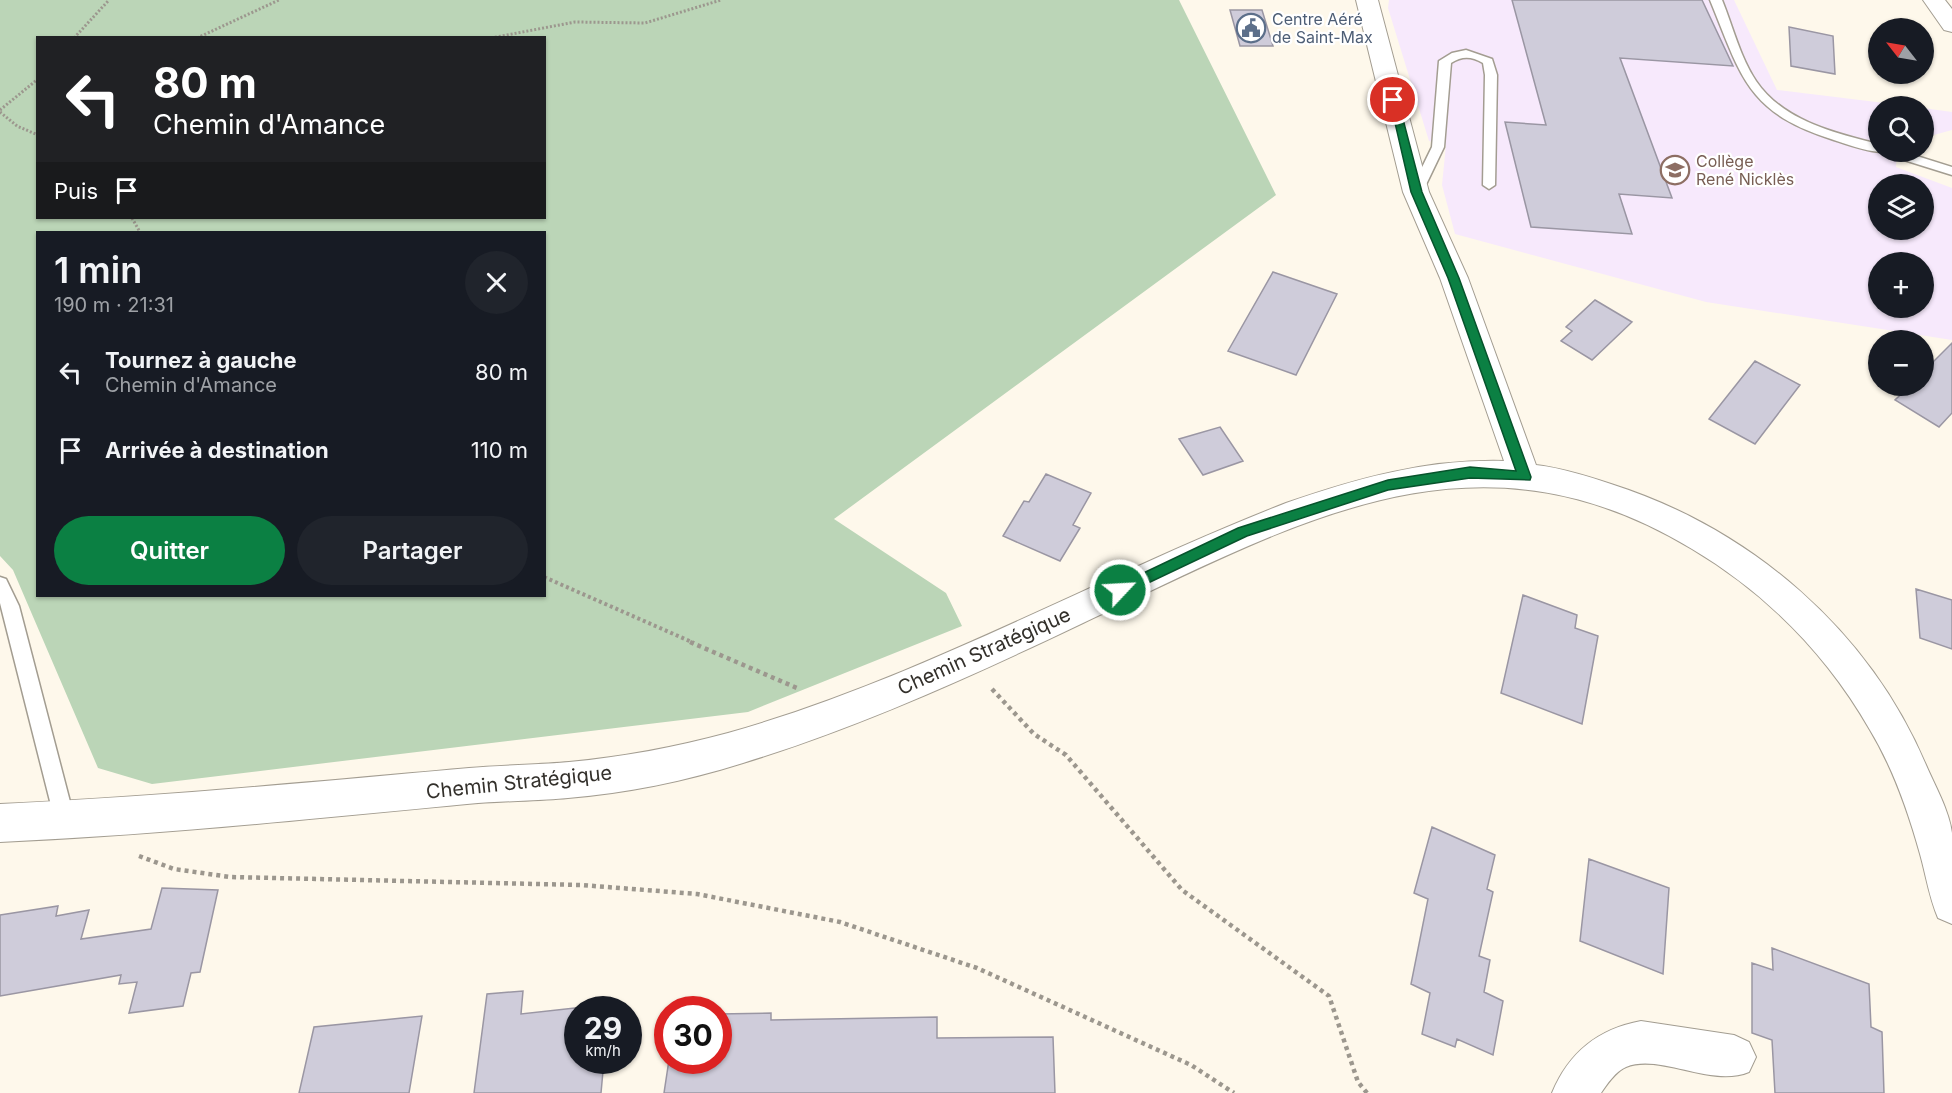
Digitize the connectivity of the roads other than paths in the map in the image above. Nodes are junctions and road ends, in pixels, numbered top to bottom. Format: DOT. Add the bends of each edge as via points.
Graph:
graph roads {
  1 [pos="1367,0"];
  2 [pos="1716,0"];
  3 [pos="1934,0"];
  4 [pos="1952,25"];
  5 [pos="1868,145"];
  6 [pos="1924,162"];
  7 [pos="1952,171"];
  8 [pos="1490,185"];
  9 [pos="1416,192"];
  10 [pos="1525,477"];
  11 [pos="0,584"];
  12 [pos="65,821"];
  13 [pos="0,823"];
  14 [pos="1952,904"];
  15 [pos="1734,1058"];
  16 [pos="1574,1093"];
  1 -- 9 [label="street"];
  2 -- 5 [label="lane" via="1751,82 1765,99 1813,129"];
  3 -- 4 [label="street"];
  6 -- 7 [label="lane"];
  8 -- 9 [label="lane" via="1488,60 1468,52 1456,53 1445,61 1438,147"];
  9 -- 10 [label="street" via="1454,278"];
  10 -- 12 [label="street, Chemin Stratégique" via="1470,473 1430,477 1324,504 1243,532 966,661 848,709 740,746 573,780 489,784 289,806"];
  10 -- 14 [label="street, Chemin Stratégique" via="1578,488 1672,520 1731,554 1804,615 1858,678 1894,735 1926,806"];
  11 -- 12 [label="lane" via="10,606"];
  12 -- 13 [label="street, Chemin Stratégique"];
  15 -- 16 [label="street" via="1641,1042 1630,1044 1604,1055"];
}
